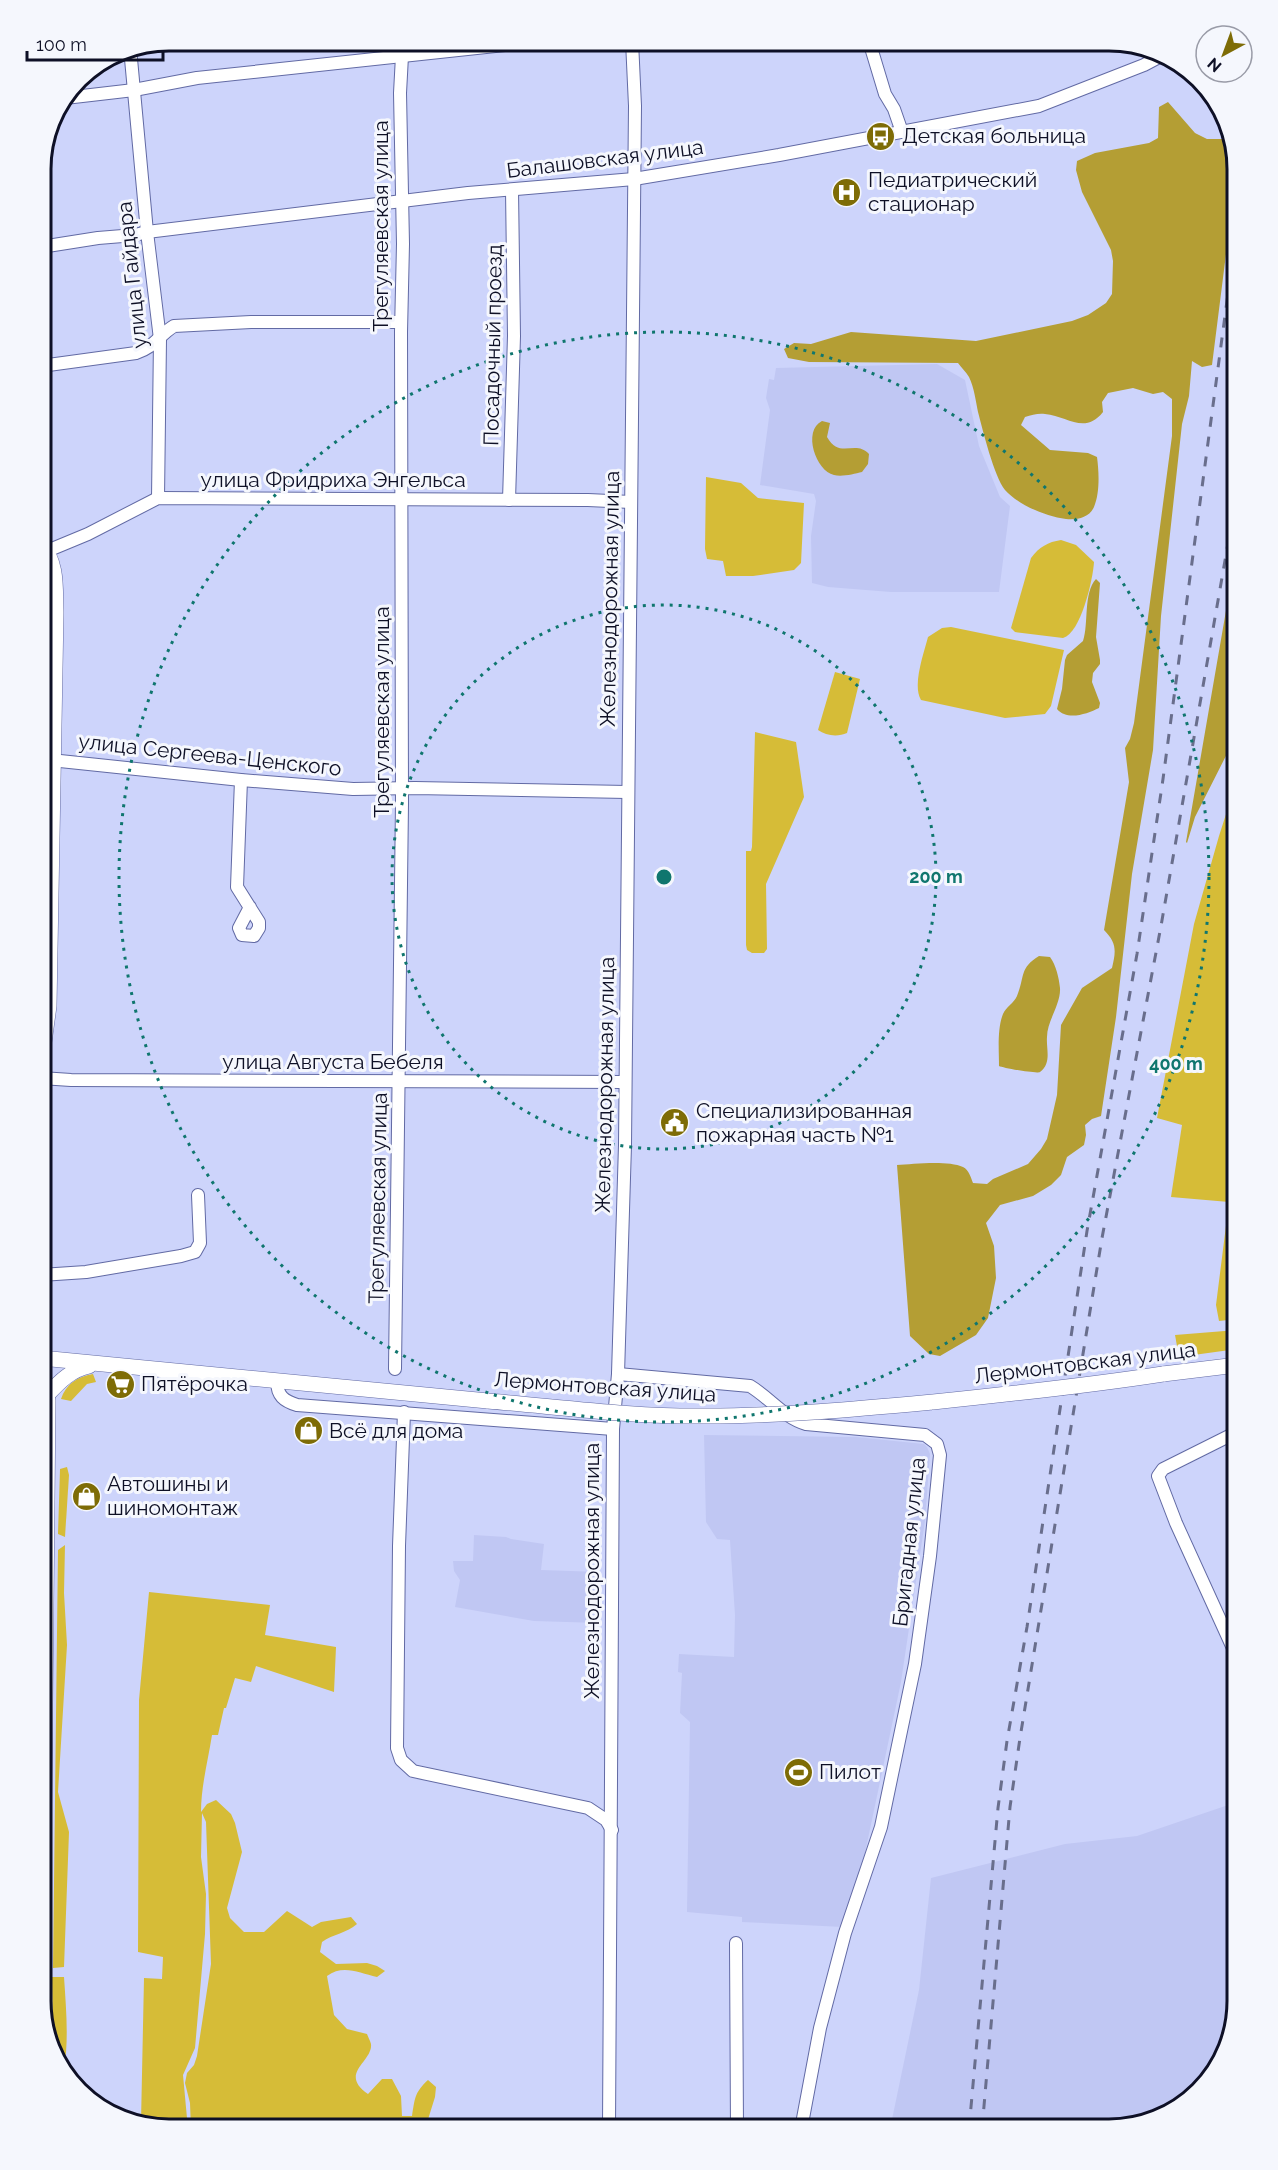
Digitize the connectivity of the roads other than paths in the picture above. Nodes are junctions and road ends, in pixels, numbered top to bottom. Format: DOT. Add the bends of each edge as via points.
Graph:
graph roads {
  1 [pos="401,51"];
  2 [pos="459,51"];
  3 [pos="632,51"];
  4 [pos="872,51"];
  5 [pos="402,56"];
  6 [pos="131,57"];
  7 [pos="1153,60"];
  8 [pos="134,90"];
  9 [pos="75,97"];
  10 [pos="902,132"];
  11 [pos="634,179"];
  12 [pos="512,190"];
  13 [pos="402,201"];
  14 [pos="147,232"];
  15 [pos="51,245"];
  16 [pos="402,322"];
  17 [pos="160,339"];
  18 [pos="51,365"];
  19 [pos="158,498"];
  20 [pos="401,500"];
  21 [pos="509,500"];
  22 [pos="631,502"];
  23 [pos="51,546"];
  24 [pos="51,563"];
  25 [pos="51,672"];
  26 [pos="51,759"];
  27 [pos="241,780"];
  28 [pos="402,789"];
  29 [pos="627,792"];
  30 [pos="250,907"];
  31 [pos="51,1079"];
  32 [pos="625,1082"];
  33 [pos="398,1083"];
  34 [pos="198,1195"];
  35 [pos="51,1274"];
  36 [pos="51,1359"];
  37 [pos="97,1364"];
  38 [pos="1227,1366"];
  39 [pos="395,1369"];
  40 [pos="618,1374"];
  41 [pos="277,1381"];
  42 [pos="51,1391"];
  43 [pos="404,1412"];
  44 [pos="613,1429"];
  45 [pos="1227,1437"];
  46 [pos="1227,1633"];
  47 [pos="612,1791"];
  48 [pos="588,1808"];
  49 [pos="612,1830"];
  50 [pos="736,1943"];
  51 [pos="609,2119"];
  52 [pos="737,2119"];
  53 [pos="803,2119"];
  1 -- 5 [label="street, Трегуляевская улица"];
  2 -- 5 [label="street"];
  3 -- 11 [label="street, Железнодорожная улица"];
  4 -- 10 [label="street"];
  5 -- 8 [label="street" via="197,78"];
  5 -- 13 [label="street, Трегуляевская улица"];
  6 -- 8 [label="street, улица Гайдара"];
  7 -- 10 [label="street, Балашовская улица" via="1039,106"];
  8 -- 9 [label="street"];
  8 -- 14 [label="street, улица Гайдара"];
  10 -- 11 [label="street, Балашовская улица"];
  11 -- 12 [label="street, Балашовская улица"];
  11 -- 22 [label="street, Железнодорожная улица"];
  12 -- 13 [label="street, Балашовская улица"];
  12 -- 21 [label="street, Посадочный проезд" via="514,336"];
  13 -- 14 [label="street, Балашовская улица"];
  13 -- 16 [label="street, Трегуляевская улица"];
  14 -- 15 [label="street, Балашовская улица"];
  14 -- 17 [label="street, улица Гайдара"];
  16 -- 17 [label="street" via="174,326"];
  16 -- 20 [label="street, Трегуляевская улица"];
  17 -- 18 [label="street" via="149,349 136,353"];
  17 -- 19 [label="street, улица Гайдара"];
  19 -- 20 [label="street, улица Фридриха Энгельса"];
  19 -- 23 [label="street, улица Фридриха Энгельса" via="88,534"];
  20 -- 21 [label="street, улица Фридриха Энгельса"];
  20 -- 28 [label="street, Трегуляевская улица"];
  21 -- 22 [label="street, улица Фридриха Энгельса"];
  22 -- 29 [label="street, Железнодорожная улица"];
  24 -- 25 [label="main road" via="55,585"];
  26 -- 27 [label="street, улица Сергеева-Ценского"];
  27 -- 28 [label="street, улица Сергеева-Ценского"];
  27 -- 30 [label="street" via="237,887"];
  28 -- 29 [label="street, улица Сергеева-Ценского"];
  28 -- 33 [label="street, Трегуляевская улица"];
  29 -- 32 [label="street, Железнодорожная улица"];
  31 -- 33 [label="street, улица Августа Бебеля"];
  32 -- 33 [label="street, улица Августа Бебеля"];
  32 -- 40 [label="street, Железнодорожная улица"];
  33 -- 39 [label="street, Трегуляевская улица"];
  34 -- 35 [label="street" via="200,1243 195,1252 86,1272"];
  36 -- 37 [label="main road, Лермонтовская улица"];
  37 -- 41 [label="main road, Лермонтовская улица"];
  37 -- 42 [label="main road" via="72,1372"];
  38 -- 41 [label="main road, Лермонтовская улица, bridge" via="861,1409 705,1416 629,1414"];
  40 -- 44 [label="street, Железнодорожная улица"];
  40 -- 53 [label="street, Бригадная улица" via="750,1386 794,1421 925,1436 937,1444 940,1455 915,1664 881,1827 820,2028"];
  41 -- 43 [label="street" via="284,1401 297,1405"];
  43 -- 44 [label="street"];
  43 -- 48 [label="street" via="398,1558 397,1748 401,1760 413,1771"];
  44 -- 47 [label="street, Железнодорожная улица"];
  45 -- 46 [label="street" via="1163,1469 1158,1476"];
  47 -- 48 [label="street" via="602,1805"];
  47 -- 49 [label="street, Железнодорожная улица"];
  48 -- 49 [label="street" via="606,1820"];
  49 -- 51 [label="street, Железнодорожная улица"];
  50 -- 52 [label="street"];
}
